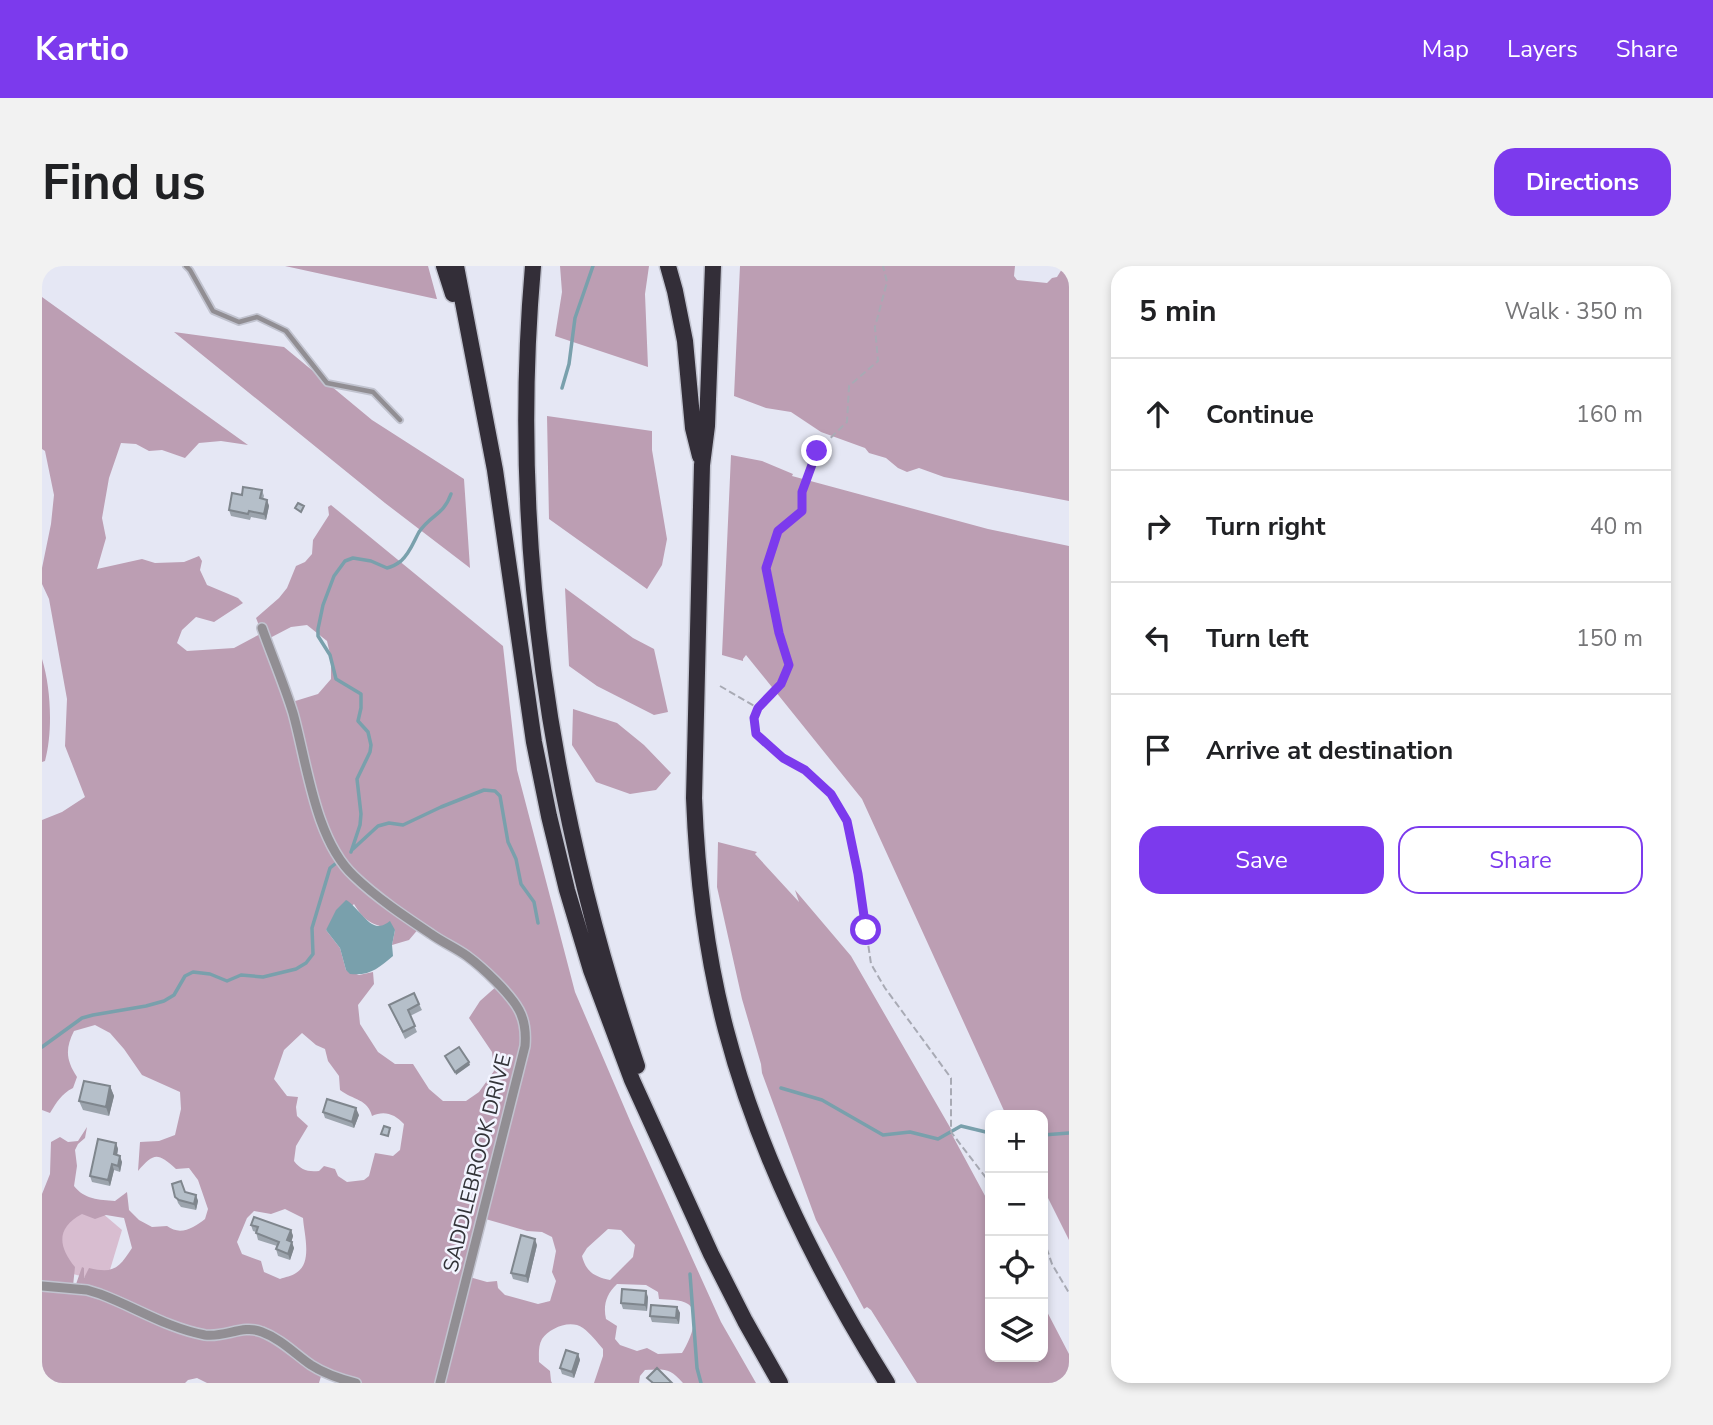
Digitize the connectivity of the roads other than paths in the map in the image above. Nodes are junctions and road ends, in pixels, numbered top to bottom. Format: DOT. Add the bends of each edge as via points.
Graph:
graph roads {
  1 [pos="186,266"];
  2 [pos="444,266"];
  3 [pos="456,266"];
  4 [pos="533,266"];
  5 [pos="668,266"];
  6 [pos="713,266"];
  7 [pos="478,382"];
  8 [pos="400,420"];
  9 [pos="702,465"];
  10 [pos="262,628"];
  11 [pos="680,1185"];
  12 [pos="42,1286"];
  13 [pos="356,1383"];
  14 [pos="439,1383"];
  15 [pos="780,1383"];
  16 [pos="887,1383"];
  1 -- 8 [label="lane" via="213,311 239,322 257,317 286,331 327,383 373,392"];
  2 -- 7 [label="highway"];
  3 -- 7 [label="highway"];
  4 -- 11 [label="highway" via="526,402 528,514 549,714 567,814 599,943 628,1041"];
  5 -- 9 [label="highway" via="685,341 693,429"];
  6 -- 9 [label="highway"];
  7 -- 11 [label="highway" via="532,730 557,852 617,1043"];
  9 -- 16 [label="highway" via="694,798 699,884 717,994 743,1089 774,1171 822,1271"];
  10 -- 14 [label="street, SADDLEBROOK DRIVE" via="292,712 322,824 337,858 389,905 466,955 494,980 515,1003 526,1035"];
  11 -- 15 [label="highway" via="727,1288"];
  12 -- 13 [label="street" via="87,1290 198,1333 253,1329 315,1367"];
}
